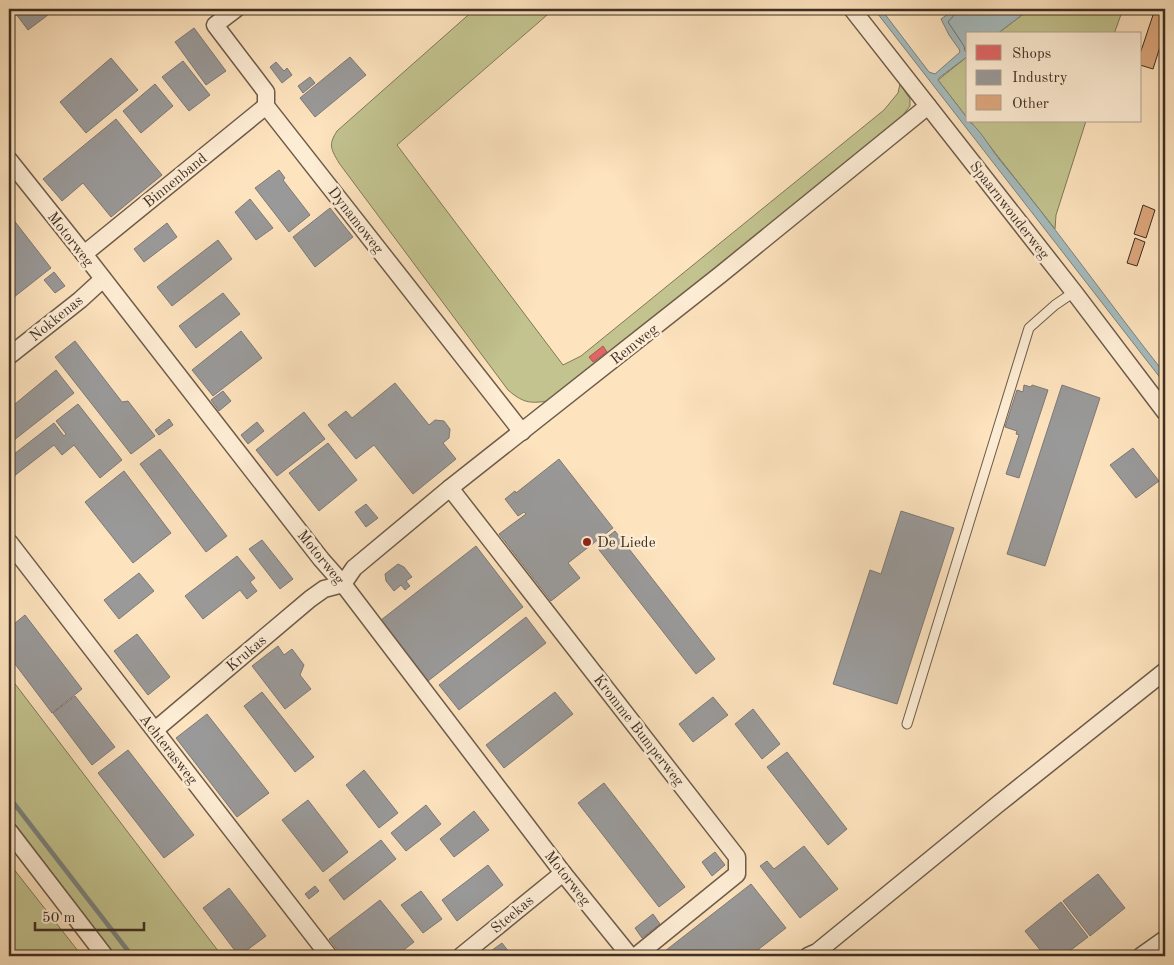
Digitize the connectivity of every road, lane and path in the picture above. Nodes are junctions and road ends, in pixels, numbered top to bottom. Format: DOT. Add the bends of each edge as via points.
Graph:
graph roads {
  1 [pos="236,9"];
  2 [pos="852,9"];
  3 [pos="266,106"];
  4 [pos="928,106"];
  5 [pos="9,160"];
  6 [pos="84,254"];
  7 [pos="103,279"];
  8 [pos="1074,292"];
  9 [pos="9,356"];
  10 [pos="1165,412"];
  11 [pos="522,432"];
  12 [pos="450,488"];
  13 [pos="9,542"];
  14 [pos="343,584"];
  15 [pos="1165,670"];
  16 [pos="907,724"];
  17 [pos="154,730"];
  18 [pos="9,831"];
  19 [pos="563,873"];
  20 [pos="1165,939"];
  21 [pos="105,956"];
  22 [pos="329,956"];
  23 [pos="461,956"];
  24 [pos="630,956"];
  25 [pos="636,956"];
  26 [pos="808,956"];
  27 [pos="1142,956"];
  1 -- 3 [label="street, Dynamoweg" via="215,25 266,92"];
  2 -- 4 [label="street, Spaarnwouderweg"];
  3 -- 6 [label="street, Binnenband"];
  3 -- 11 [label="street, Dynamoweg"];
  4 -- 8 [label="street, Spaarnwouderweg"];
  4 -- 11 [label="street, Remweg"];
  5 -- 6 [label="street, Motorweg"];
  6 -- 7 [label="street, Motorweg"];
  7 -- 9 [label="street, Nokkenas"];
  7 -- 14 [label="street, Motorweg"];
  8 -- 10 [label="street, Spaarnwouderweg"];
  8 -- 16 [label="lane" via="1029,328"];
  11 -- 12 [label="street, Remweg"];
  12 -- 14 [label="street, Remweg" via="354,568"];
  12 -- 25 [label="street, Kromme Bumperweg" via="737,857 738,874"];
  13 -- 17 [label="street, Achterasweg"];
  14 -- 17 [label="street, Krukas" via="324,589 310,599"];
  14 -- 19 [label="street, Motorweg"];
  15 -- 26 [label="street" via="853,924"];
  17 -- 22 [label="street, Achterasweg"];
  18 -- 21 [label="street"];
  19 -- 23 [label="street, Steekas"];
  19 -- 24 [label="street, Motorweg"];
  20 -- 27 [label="street"];
}
